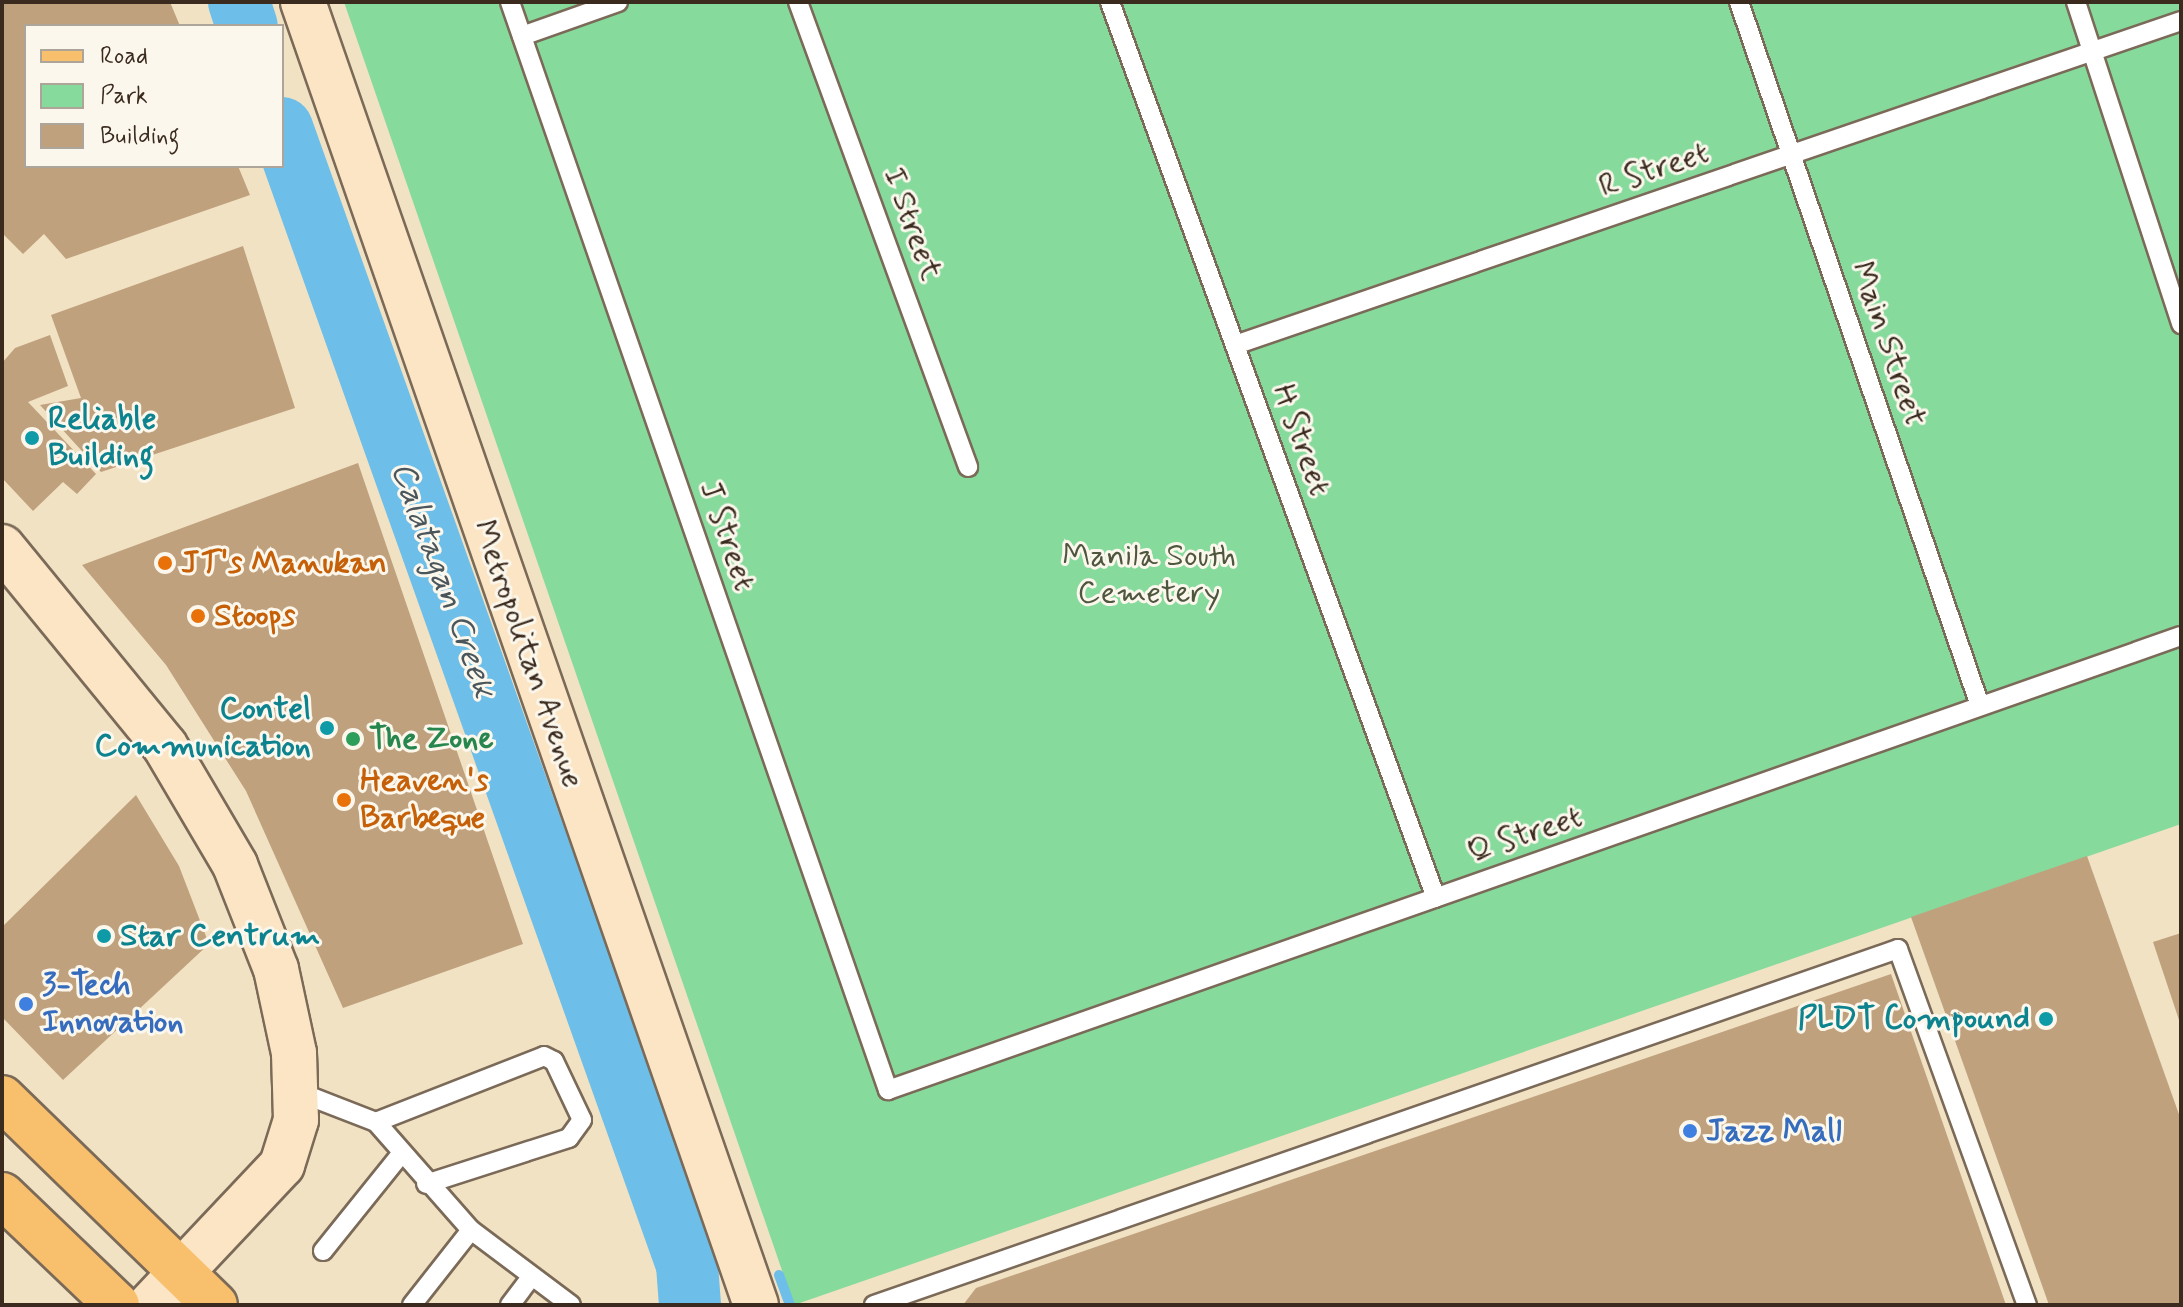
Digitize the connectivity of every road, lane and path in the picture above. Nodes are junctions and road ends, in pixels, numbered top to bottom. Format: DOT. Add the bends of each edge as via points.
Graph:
graph roads {
  1 [pos="303,2"];
  2 [pos="510,2"];
  3 [pos="618,2"];
  4 [pos="798,2"];
  5 [pos="1110,2"];
  6 [pos="1739,2"];
  7 [pos="2076,2"];
  8 [pos="2181,21"];
  9 [pos="522,36"];
  10 [pos="2093,51"];
  11 [pos="1791,155"];
  12 [pos="2181,324"];
  13 [pos="1235,345"];
  14 [pos="968,467"];
  15 [pos="2,547"];
  16 [pos="2181,636"];
  17 [pos="1980,706"];
  18 [pos="1436,898"];
  19 [pos="888,1090"];
  20 [pos="296,1091"];
  21 [pos="2,1098"];
  22 [pos="376,1122"];
  23 [pos="401,1154"];
  24 [pos="426,1184"];
  25 [pos="2,1195"];
  26 [pos="471,1230"];
  27 [pos="323,1251"];
  28 [pos="181,1273"];
  29 [pos="530,1278"];
  30 [pos="911,1298"];
  31 [pos="117,1305"];
  32 [pos="150,1305"];
  33 [pos="215,1305"];
  34 [pos="412,1305"];
  35 [pos="510,1305"];
  36 [pos="571,1305"];
  37 [pos="756,1305"];
  38 [pos="874,1305"];
  39 [pos="2027,1305"];
  1 -- 37 [label="street, Metropolitan Avenue"];
  2 -- 9 [label="lane, J Street"];
  3 -- 9 [label="lane"];
  4 -- 14 [label="lane, I Street"];
  5 -- 13 [label="lane, H Street"];
  6 -- 11 [label="lane, Main Street"];
  7 -- 10 [label="lane"];
  8 -- 10 [label="lane, R Street"];
  9 -- 19 [label="lane, J Street"];
  10 -- 11 [label="lane, R Street"];
  10 -- 12 [label="lane"];
  11 -- 13 [label="lane, R Street"];
  11 -- 17 [label="lane, Main Street"];
  13 -- 18 [label="lane, H Street"];
  15 -- 20 [label="street" via="165,746 235,865 276,969"];
  16 -- 17 [label="lane, Q Street"];
  17 -- 18 [label="lane, Q Street"];
  18 -- 19 [label="lane, Q Street"];
  20 -- 22 [label="lane"];
  20 -- 28 [label="street" via="296,1120 282,1165"];
  21 -- 28 [label="main road"];
  22 -- 23 [label="lane"];
  22 -- 24 [label="lane" via="544,1056 554,1061 582,1120 569,1138"];
  23 -- 24 [label="lane"];
  23 -- 27 [label="lane"];
  24 -- 26 [label="lane"];
  25 -- 31 [label="main road"];
  26 -- 29 [label="lane"];
  26 -- 34 [label="lane"];
  28 -- 32 [label="street"];
  28 -- 33 [label="main road"];
  29 -- 35 [label="lane"];
  29 -- 36 [label="lane"];
  30 -- 38 [label="lane"];
  30 -- 39 [label="lane" via="1898,949"];
}
